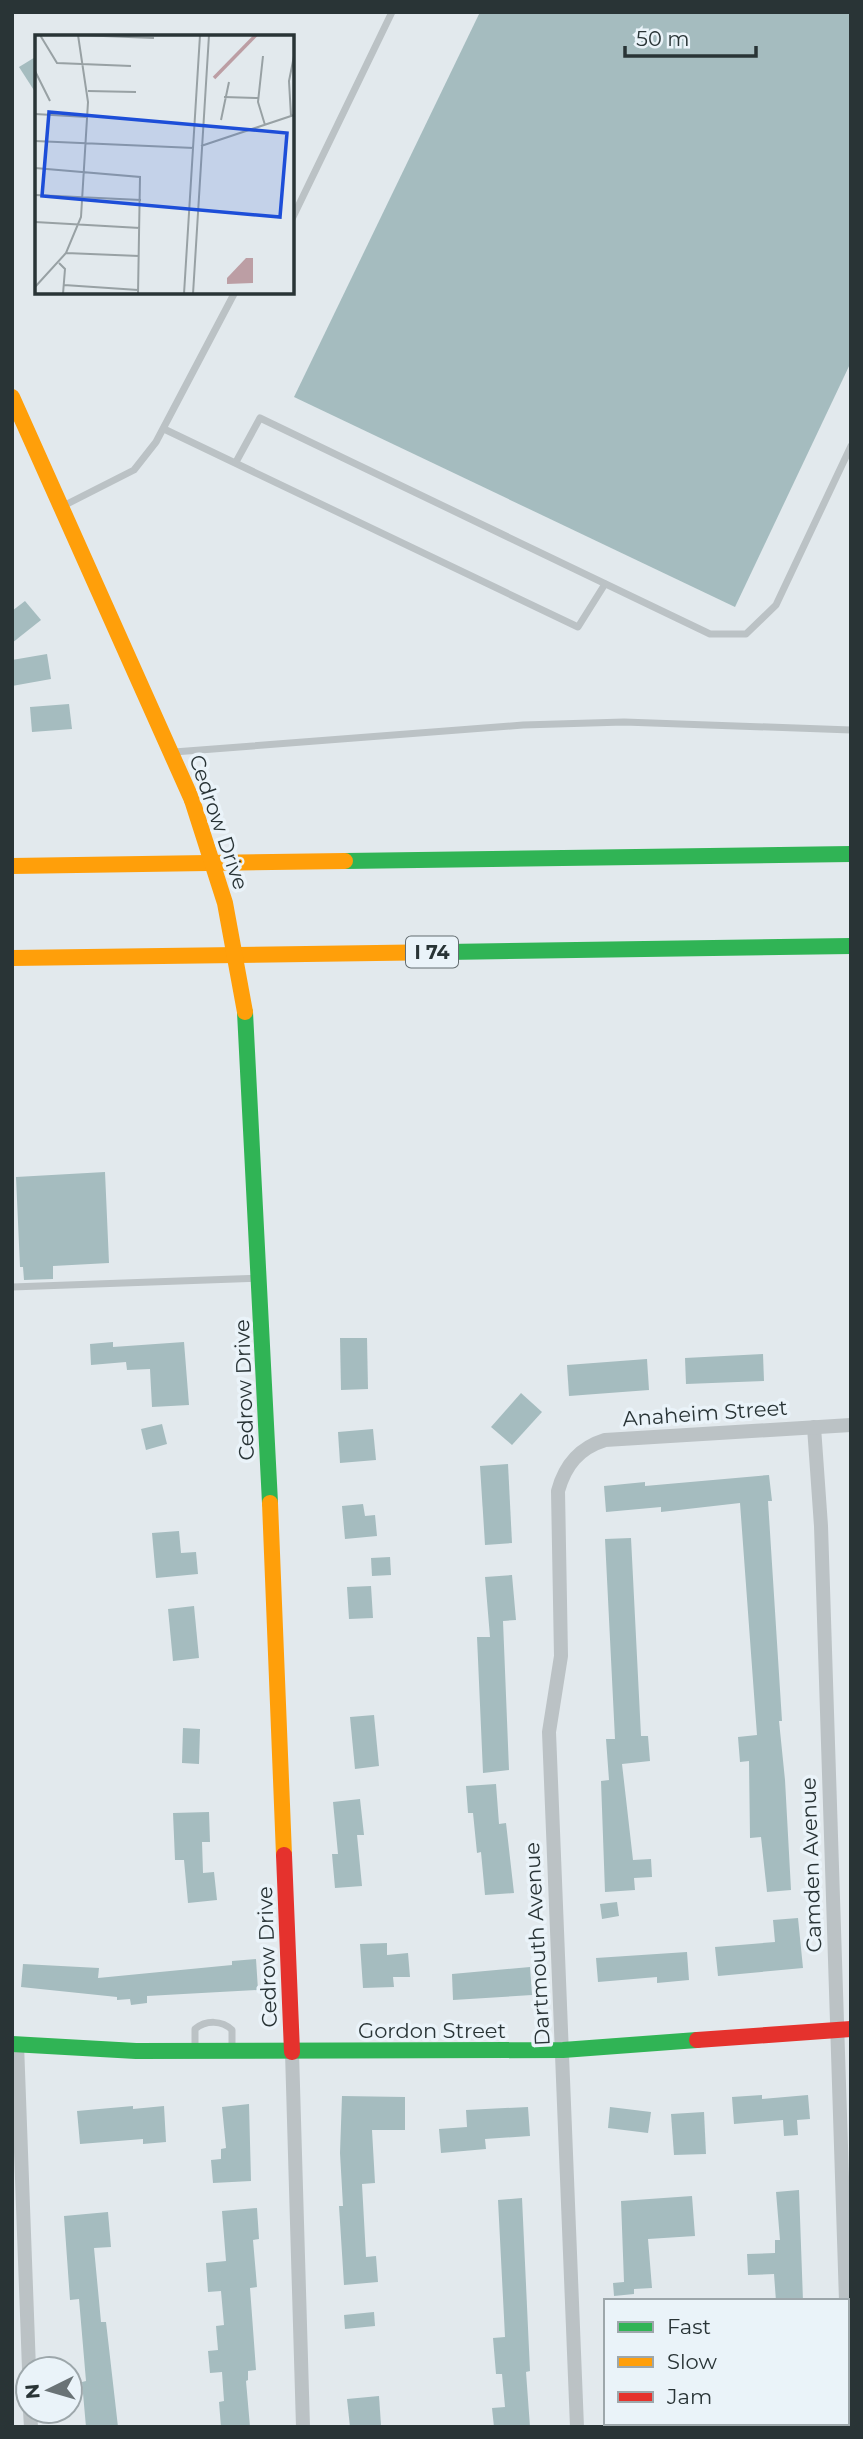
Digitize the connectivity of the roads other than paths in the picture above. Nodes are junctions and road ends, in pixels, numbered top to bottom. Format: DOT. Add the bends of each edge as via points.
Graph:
graph roads {
  1 [pos="392,12"];
  2 [pos="294,215"];
  3 [pos="233,294"];
  4 [pos="12,397"];
  5 [pos="164,429"];
  6 [pos="851,446"];
  7 [pos="236,462"];
  8 [pos="61,507"];
  9 [pos="605,584"];
  10 [pos="851,730"];
  11 [pos="172,752"];
  12 [pos="851,854"];
  13 [pos="12,866"];
  14 [pos="851,946"];
  15 [pos="12,958"];
  16 [pos="261,1278"];
  17 [pos="12,1287"];
  18 [pos="851,1425"];
  19 [pos="814,1427"];
  20 [pos="570,1463"];
  21 [pos="844,2030"];
  22 [pos="15,2044"];
  23 [pos="563,2050"];
  24 [pos="195,2052"];
  25 [pos="232,2052"];
  26 [pos="292,2052"];
  27 [pos="846,2299"];
  28 [pos="28,2355"];
  29 [pos="849,2398"];
  30 [pos="303,2427"];
  31 [pos="578,2427"];
  32 [pos="850,2427"];
  1 -- 2 [label="lane"];
  3 -- 5 [label="lane"];
  4 -- 8 [label="main road, Cedrow Drive"];
  5 -- 7 [label="lane"];
  5 -- 8 [label="lane" via="134,470"];
  6 -- 9 [label="lane" via="776,605 746,634 710,634"];
  7 -- 9 [label="lane" via="578,626"];
  7 -- 9 [label="lane" via="260,418"];
  8 -- 11 [label="main road, Cedrow Drive"];
  10 -- 11 [label="lane" via="624,722 548,724"];
  11 -- 16 [label="main road, Cedrow Drive, bridge" via="225,903 245,1012"];
  12 -- 13 [label="main road"];
  14 -- 15 [label="main road, I 74"];
  16 -- 17 [label="lane"];
  16 -- 26 [label="main road, Cedrow Drive"];
  18 -- 19 [label="street, Anaheim Street"];
  19 -- 20 [label="street, Anaheim Street" via="605,1440 579,1452"];
  19 -- 21 [label="street, Camden Avenue"];
  20 -- 23 [label="street, Dartmouth Avenue" via="558,1490 561,1656 549,1732"];
  21 -- 23 [label="main road, Gordon Street"];
  21 -- 27 [label="street, Camden Avenue"];
  22 -- 24 [label="main road, Gordon Street"];
  22 -- 28 [label="street"];
  23 -- 26 [label="main road, Gordon Street"];
  23 -- 31 [label="street, Dartmouth Avenue"];
  24 -- 25 [label="main road, Gordon Street"];
  24 -- 25 [label="lane" via="195,2029 212,2022 232,2030"];
  25 -- 26 [label="main road, Gordon Street"];
  26 -- 30 [label="street, Cedrow Drive"];
  29 -- 32 [label="street"];
}
